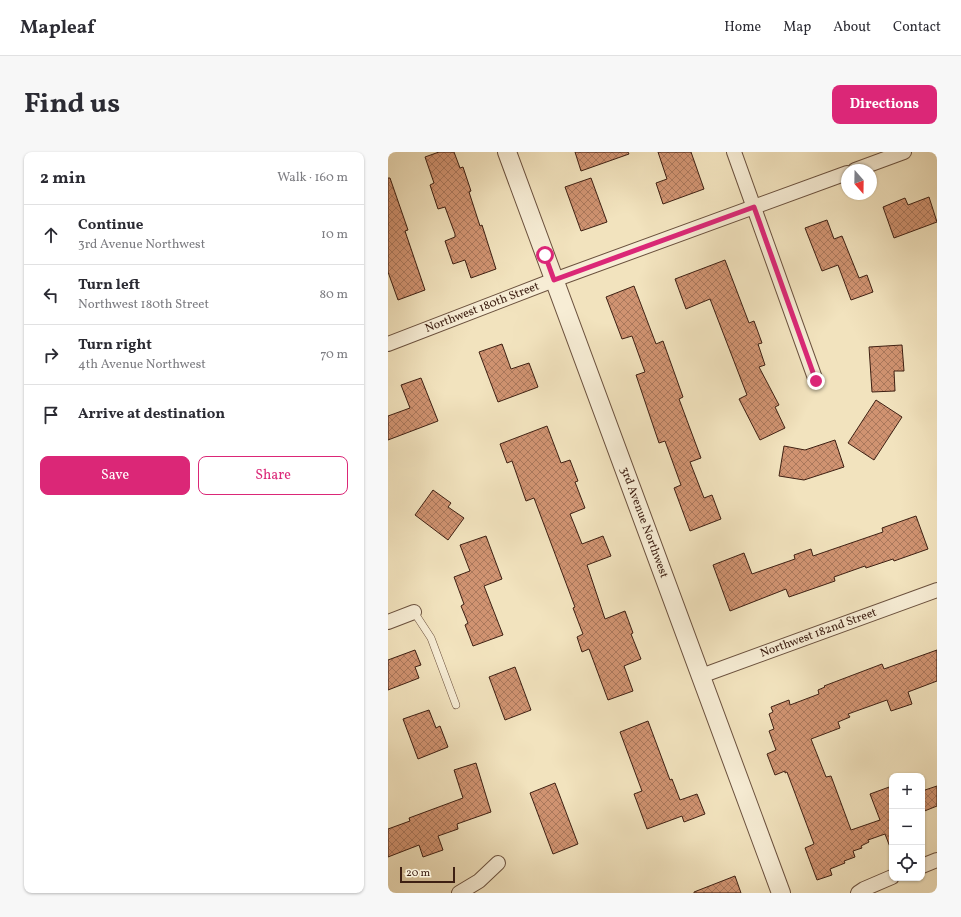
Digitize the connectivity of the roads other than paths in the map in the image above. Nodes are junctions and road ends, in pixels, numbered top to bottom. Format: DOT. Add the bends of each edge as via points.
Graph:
graph roads {
  1 [pos="507,152"];
  2 [pos="734,152"];
  3 [pos="904,152"];
  4 [pos="871,164"];
  5 [pos="841,175"];
  6 [pos="754,207"];
  7 [pos="554,280"];
  8 [pos="388,344"];
  9 [pos="816,381"];
  10 [pos="937,590"];
  11 [pos="414,612"];
  12 [pos="388,622"];
  13 [pos="701,676"];
  14 [pos="456,705"];
  15 [pos="937,860"];
  16 [pos="498,863"];
  17 [pos="925,865"];
  18 [pos="889,878"];
  19 [pos="458,893"];
  20 [pos="781,893"];
  21 [pos="858,893"];
  1 -- 7 [label="street, 3rd Avenue Northwest"];
  2 -- 6 [label="street"];
  3 -- 4 [label="street"];
  5 -- 6 [label="street, Northwest 180th Street"];
  6 -- 7 [label="street, Northwest 180th Street"];
  6 -- 9 [label="street"];
  7 -- 8 [label="street, Northwest 180th Street"];
  7 -- 13 [label="street, 3rd Avenue Northwest"];
  10 -- 13 [label="street, Northwest 182nd Street"];
  11 -- 12 [label="street"];
  11 -- 14 [label="lane" via="431,638"];
  13 -- 20 [label="street, 3rd Avenue Northwest"];
  15 -- 17 [label="street"];
  16 -- 19 [label="street" via="479,881"];
  18 -- 21 [label="street"];
}
